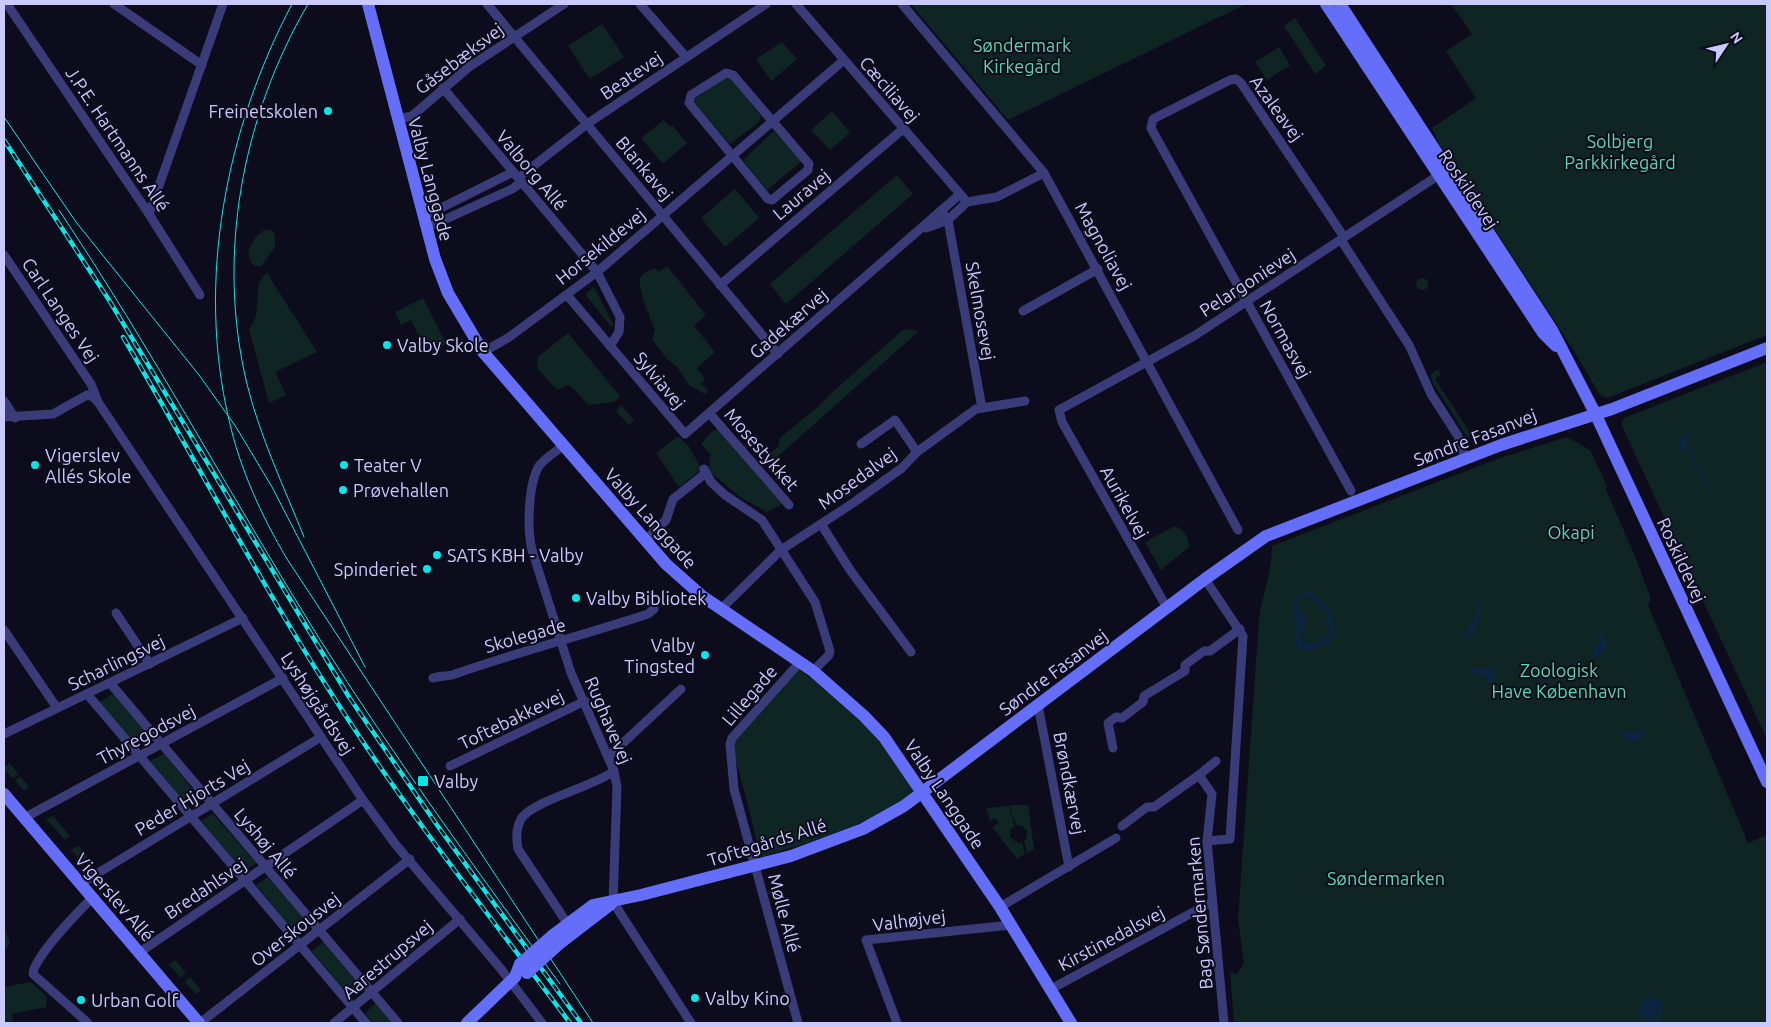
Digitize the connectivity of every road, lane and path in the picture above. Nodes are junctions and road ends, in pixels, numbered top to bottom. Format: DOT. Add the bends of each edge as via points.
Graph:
graph roads {
  1 [pos="7,4"];
  2 [pos="114,4"];
  3 [pos="223,4"];
  4 [pos="368,4"];
  5 [pos="487,4"];
  6 [pos="564,4"];
  7 [pos="640,4"];
  8 [pos="766,4"];
  9 [pos="796,4"];
  10 [pos="902,4"];
  11 [pos="1326,4"];
  12 [pos="1339,10"];
  13 [pos="514,36"];
  14 [pos="686,57"];
  15 [pos="844,60"];
  16 [pos="202,65"];
  17 [pos="442,88"];
  18 [pos="398,119"];
  19 [pos="773,121"];
  20 [pos="1151,123"];
  21 [pos="587,124"];
  22 [pos="903,129"];
  23 [pos="732,156"];
  24 [pos="1443,172"];
  25 [pos="1044,174"];
  26 [pos="518,178"];
  27 [pos="959,195"];
  28 [pos="967,202"];
  29 [pos="941,211"];
  30 [pos="149,214"];
  31 [pos="663,216"];
  32 [pos="948,220"];
  33 [pos="425,222"];
  34 [pos="913,236"];
  35 [pos="1343,239"];
  36 [pos="4,255"];
  37 [pos="1098,269"];
  38 [pos="597,272"];
  39 [pos="720,284"];
  40 [pos="200,295"];
  41 [pos="567,295"];
  42 [pos="1247,302"];
  43 [pos="1023,311"];
  44 [pos="610,346"];
  45 [pos="1767,348"];
  46 [pos="483,352"];
  47 [pos="778,354"];
  48 [pos="1149,361"];
  49 [pos="91,384"];
  50 [pos="4,401"];
  51 [pos="1025,401"];
  52 [pos="98,402"];
  53 [pos="982,408"];
  54 [pos="1059,410"];
  55 [pos="1595,413"];
  56 [pos="710,414"];
  57 [pos="4,417"];
  58 [pos="15,418"];
  59 [pos="685,434"];
  60 [pos="861,444"];
  61 [pos="563,446"];
  62 [pos="917,452"];
  63 [pos="1465,458"];
  64 [pos="1351,491"];
  65 [pos="789,505"];
  66 [pos="821,524"];
  67 [pos="1238,530"];
  68 [pos="645,541"];
  69 [pos="781,550"];
  70 [pos="1205,579"];
  71 [pos="1167,608"];
  72 [pos="721,609"];
  73 [pos="654,610"];
  74 [pos="116,613"];
  75 [pos="243,618"];
  76 [pos="1240,629"];
  77 [pos="4,630"];
  78 [pos="561,642"];
  79 [pos="911,652"];
  80 [pos="800,662"];
  81 [pos="150,664"];
  82 [pos="813,671"];
  83 [pos="283,678"];
  84 [pos="433,678"];
  85 [pos="110,683"];
  86 [pos="681,689"];
  87 [pos="87,694"];
  88 [pos="585,701"];
  89 [pos="1038,705"];
  90 [pos="57,708"];
  91 [pos="4,734"];
  92 [pos="321,737"];
  93 [pos="161,744"];
  94 [pos="1113,748"];
  95 [pos="731,752"];
  96 [pos="139,756"];
  97 [pos="609,756"];
  98 [pos="1216,761"];
  99 [pos="450,766"];
  100 [pos="614,771"];
  101 [pos="1198,775"];
  102 [pos="1767,782"];
  103 [pos="922,792"];
  104 [pos="4,794"];
  105 [pos="363,800"];
  106 [pos="212,804"];
  107 [pos="190,816"];
  108 [pos="24,818"];
  109 [pos="1122,826"];
  110 [pos="1116,838"];
  111 [pos="1207,841"];
  112 [pos="410,860"];
  113 [pos="755,866"];
  114 [pos="265,867"];
  115 [pos="1069,867"];
  116 [pos="245,880"];
  117 [pos="80,884"];
  118 [pos="92,898"];
  119 [pos="613,902"];
  120 [pos="1212,902"];
  121 [pos="1000,907"];
  122 [pos="460,919"];
  123 [pos="567,923"];
  124 [pos="1012,925"];
  125 [pos="319,930"];
  126 [pos="556,939"];
  127 [pos="300,945"];
  128 [pos="140,952"];
  129 [pos="518,974"];
  130 [pos="1051,989"];
  131 [pos="371,992"];
  132 [pos="353,1008"];
  133 [pos="88,1023"];
  134 [pos="199,1023"];
  135 [pos="334,1023"];
  136 [pos="366,1023"];
  137 [pos="398,1023"];
  138 [pos="466,1023"];
  139 [pos="542,1023"];
  140 [pos="691,1023"];
  141 [pos="798,1023"];
  142 [pos="897,1023"];
  143 [pos="1071,1023"];
  144 [pos="1224,1023"];
  1 -- 30 [label="street, J.P.E. Hartmanns Allé"];
  2 -- 16 [label="street"];
  3 -- 16 [label="street"];
  4 -- 18 [label="street, Valby Langgade"];
  5 -- 13 [label="street, Blankavej"];
  6 -- 13 [label="street, Gåsebæksvej"];
  7 -- 14 [label="street"];
  8 -- 14 [label="street, Beatevej"];
  9 -- 15 [label="street, Cæciliavej"];
  10 -- 25 [label="street, Magnoliavej"];
  11 -- 12 [label="street, Roskildevej"];
  12 -- 24 [label="street, Roskildevej"];
  13 -- 17 [label="street, Gåsebæksvej"];
  13 -- 21 [label="street, Blankavej"];
  14 -- 21 [label="street, Beatevej"];
  15 -- 19 [label="street, Horsekildevej"];
  15 -- 22 [label="street, Cæciliavej"];
  16 -- 30 [label="street"];
  17 -- 18 [label="street, Gåsebæksvej" via="412,116"];
  17 -- 26 [label="street, Valborg Allé"];
  18 -- 33 [label="street, Valby Langgade"];
  19 -- 23 [label="street, Horsekildevej"];
  19 -- 23 [label="street" via="810,166 778,196 768,199"];
  19 -- 23 [label="street" via="731,74 722,74 691,95 688,100 690,106"];
  20 -- 35 [label="street, Azaleavej" via="1158,115 1230,80 1241,83"];
  20 -- 42 [label="street, Normasvej"];
  21 -- 26 [label="street, Beatevej"];
  21 -- 31 [label="street, Blankavej"];
  22 -- 27 [label="street, Cæciliavej"];
  22 -- 39 [label="street, Lauravej"];
  23 -- 31 [label="street, Horsekildevej"];
  24 -- 35 [label="street, Pelargonievej"];
  24 -- 55 [label="street, Roskildevej" via="1548,323"];
  25 -- 28 [label="street" via="996,197"];
  25 -- 37 [label="street, Magnoliavej"];
  26 -- 33 [label="street, Beatevej"];
  26 -- 33 [label="street, Beatevej" via="512,189"];
  26 -- 38 [label="street, Valborg Allé"];
  27 -- 28 [label="street"];
  27 -- 29 [label="street, Gadekærvej"];
  28 -- 32 [label="street, Gadekærvej"];
  29 -- 32 [label="street"];
  29 -- 34 [label="street, Gadekærvej"];
  30 -- 40 [label="street, J.P.E. Hartmanns Allé"];
  31 -- 38 [label="street, Horsekildevej"];
  31 -- 39 [label="street, Blankavej"];
  32 -- 34 [label="street, Gadekærvej"];
  32 -- 53 [label="street, Skelmosevej"];
  33 -- 46 [label="street, Valby Langgade" via="448,294"];
  34 -- 47 [label="street, Gadekærvej"];
  35 -- 42 [label="street, Pelargonievej"];
  35 -- 63 [label="street, Azaleavej" via="1409,344 1430,394 1458,436"];
  36 -- 49 [label="street, Carl Langes Vej"];
  37 -- 43 [label="street"];
  37 -- 48 [label="street, Magnoliavej"];
  38 -- 41 [label="street, Horsekildevej"];
  38 -- 44 [label="street, Sylviavej" via="620,317 618,332"];
  39 -- 47 [label="street, Blankavej"];
  41 -- 44 [label="street, Sylviavej"];
  41 -- 46 [label="street, Horsekildevej"];
  42 -- 48 [label="street, Pelargonievej"];
  42 -- 64 [label="street, Normasvej"];
  44 -- 59 [label="street, Sylviavej"];
  45 -- 55 [label="street, Søndre Fasanvej"];
  46 -- 61 [label="street, Valby Langgade"];
  47 -- 56 [label="street, Gadekærvej"];
  48 -- 54 [label="street, Pelargonievej"];
  48 -- 67 [label="street, Magnoliavej"];
  49 -- 52 [label="street, Lyshøjgårdsvej"];
  50 -- 58 [label="street"];
  51 -- 53 [label="street, Mosedalvej"];
  52 -- 58 [label="street" via="87,395 53,414"];
  52 -- 75 [label="street, Lyshøjgårdsvej"];
  53 -- 62 [label="street, Mosedalvej" via="976,409"];
  54 -- 71 [label="street, Aurikelvej" via="1062,422"];
  55 -- 63 [label="street, Søndre Fasanvej"];
  55 -- 102 [label="street, Roskildevej"];
  56 -- 59 [label="street, Gadekærvej"];
  56 -- 65 [label="street, Mosestykket"];
  57 -- 58 [label="street"];
  60 -- 62 [label="street" via="895,420"];
  61 -- 68 [label="street, Valby Langgade"];
  61 -- 78 [label="street, Rughavevej" via="543,462 534,477 529,539"];
  62 -- 66 [label="street, Mosedalvej" via="902,468"];
  63 -- 70 [label="street, Søndre Fasanvej" via="1272,533"];
  66 -- 69 [label="street, Mosedalvej"];
  66 -- 79 [label="street" via="850,570"];
  68 -- 69 [label="street" via="666,520 673,499 705,471 725,495 762,520"];
  68 -- 72 [label="street, Valby Langgade" via="680,578"];
  69 -- 72 [label="street, Mosedalvej"];
  69 -- 82 [label="street" via="815,602 827,639 829,655"];
  70 -- 71 [label="street, Søndre Fasanvej"];
  70 -- 76 [label="street"];
  71 -- 89 [label="street, Søndre Fasanvej"];
  72 -- 80 [label="street, Valby Langgade"];
  73 -- 78 [label="street, Skolegade"];
  74 -- 81 [label="street"];
  75 -- 81 [label="street, Scharlingsvej"];
  75 -- 83 [label="street, Lyshøjgårdsvej"];
  76 -- 94 [label="street" via="1185,665 1185,670 1144,696 1143,702 1122,718 1116,717 1108,723"];
  76 -- 111 [label="street" via="1242,647 1230,839"];
  77 -- 90 [label="street"];
  78 -- 84 [label="street, Skolegade" via="488,661 452,676 444,674"];
  78 -- 88 [label="street, Rughavevej" via="570,673"];
  80 -- 82 [label="street, Valby Langgade"];
  80 -- 95 [label="street, Lillegade" via="732,738"];
  81 -- 85 [label="street, Scharlingsvej"];
  82 -- 103 [label="street, Valby Langgade" via="875,726"];
  83 -- 92 [label="street, Lyshøjgårdsvej"];
  83 -- 93 [label="street, Thyregodsvej"];
  85 -- 87 [label="street, Scharlingsvej"];
  85 -- 93 [label="street, Lyshøj Allé"];
  86 -- 97 [label="street"];
  87 -- 90 [label="street, Scharlingsvej"];
  87 -- 96 [label="street"];
  88 -- 97 [label="street, Rughavevej"];
  88 -- 99 [label="street, Toftebakkevej"];
  89 -- 103 [label="street, Søndre Fasanvej"];
  89 -- 115 [label="street, Brøndkærvej"];
  90 -- 91 [label="street, Scharlingsvej"];
  92 -- 105 [label="street, Lyshøjgårdsvej"];
  92 -- 106 [label="street, Peder Hjorts Vej"];
  93 -- 96 [label="street, Thyregodsvej"];
  93 -- 106 [label="street, Lyshøj Allé"];
  95 -- 113 [label="street, Mølle Allé" via="734,789"];
  96 -- 107 [label="street"];
  96 -- 108 [label="street, Thyregodsvej"];
  97 -- 100 [label="street, Rughavevej"];
  98 -- 101 [label="street"];
  100 -- 119 [label="street, Rughavevej" via="617,786"];
  100 -- 123 [label="street" via="526,814 518,830 518,849"];
  101 -- 109 [label="street"];
  101 -- 111 [label="street, Bag Søndermarken" via="1212,794"];
  103 -- 113 [label="street, Toftegårds Allé" via="863,829 814,849"];
  103 -- 121 [label="street, Valby Langgade"];
  104 -- 108 [label="street, Vigerslev Allé"];
  105 -- 112 [label="street, Lyshøjgårdsvej"];
  105 -- 114 [label="street, Bredahlsvej"];
  106 -- 107 [label="street, Peder Hjorts Vej"];
  106 -- 114 [label="street, Lyshøj Allé"];
  107 -- 116 [label="street"];
  107 -- 117 [label="street, Peder Hjorts Vej"];
  108 -- 117 [label="street, Vigerslev Allé"];
  110 -- 115 [label="street"];
  111 -- 120 [label="street, Bag Søndermarken"];
  112 -- 122 [label="street, Lyshøjgårdsvej"];
  112 -- 125 [label="street, Overskousvej"];
  113 -- 119 [label="street, Toftegårds Allé"];
  113 -- 141 [label="street, Mølle Allé"];
  114 -- 116 [label="street, Bredahlsvej"];
  114 -- 125 [label="street, Lyshøj Allé"];
  115 -- 121 [label="street"];
  116 -- 127 [label="street"];
  116 -- 128 [label="street, Bredahlsvej"];
  117 -- 118 [label="street, Vigerslev Allé"];
  118 -- 128 [label="street, Vigerslev Allé"];
  118 -- 133 [label="street" via="72,917 33,970 35,977"];
  119 -- 123 [label="street, Toftegårds Allé" via="593,905"];
  119 -- 126 [label="street, Toftegårds Allé"];
  119 -- 140 [label="street"];
  120 -- 130 [label="street, Kirstinedalsvej"];
  120 -- 144 [label="street, Bag Søndermarken" via="1217,927"];
  121 -- 124 [label="street, Valby Langgade"];
  122 -- 129 [label="street, Lyshøjgårdsvej"];
  122 -- 131 [label="street, Aarestrupsvej"];
  123 -- 126 [label="street, Toftegårds Allé"];
  124 -- 130 [label="street, Valby Langgade"];
  124 -- 142 [label="street, Valhøjvej" via="866,940"];
  125 -- 127 [label="street, Overskousvej"];
  125 -- 131 [label="street, Lyshøj Allé"];
  126 -- 129 [label="street, Toftegårds Allé, bridge"];
  127 -- 132 [label="street"];
  127 -- 134 [label="street, Overskousvej"];
  128 -- 134 [label="street, Vigerslev Allé"];
  129 -- 138 [label="street, Toftegårds Allé"];
  129 -- 139 [label="street, Lyshøjgårdsvej"];
  130 -- 143 [label="street, Valby Langgade"];
  131 -- 132 [label="street, Aarestrupsvej"];
  131 -- 137 [label="street, Lyshøj Allé"];
  132 -- 135 [label="street, Aarestrupsvej"];
  132 -- 136 [label="street"];
}
